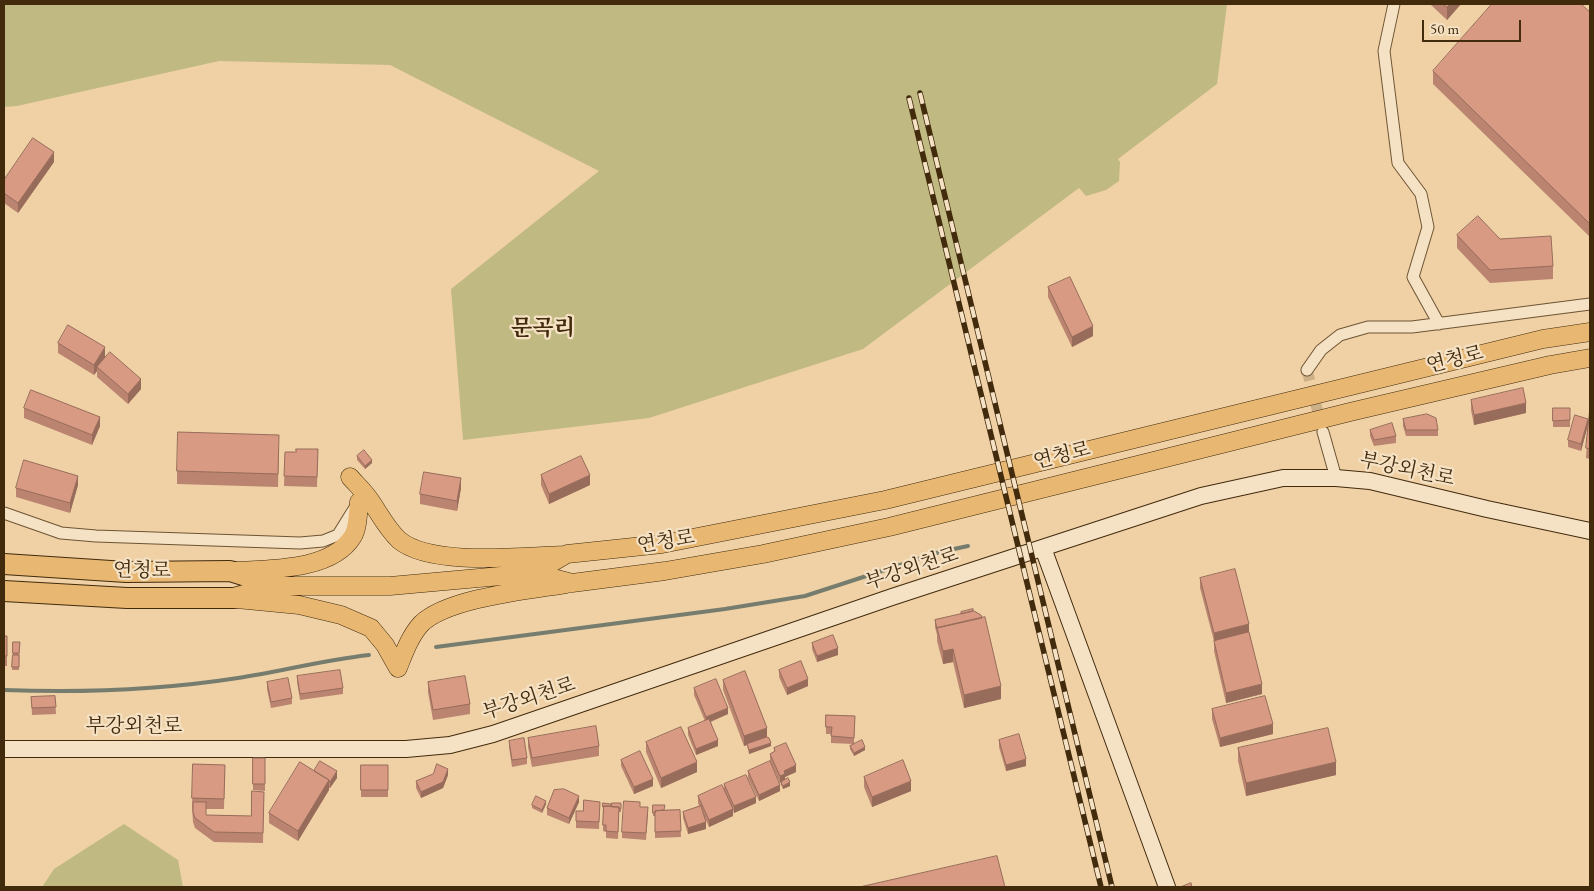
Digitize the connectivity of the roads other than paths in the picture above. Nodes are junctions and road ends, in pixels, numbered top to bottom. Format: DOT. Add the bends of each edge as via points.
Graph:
graph roads {
  1 [pos="1394,4"];
  2 [pos="1590,304"];
  3 [pos="1439,324"];
  4 [pos="1590,332"];
  5 [pos="1590,358"];
  6 [pos="1307,370"];
  7 [pos="1323,432"];
  8 [pos="350,477"];
  9 [pos="1336,478"];
  10 [pos="359,502"];
  11 [pos="4,513"];
  12 [pos="1590,531"];
  13 [pos="1043,548"];
  14 [pos="567,554"];
  15 [pos="4,564"];
  16 [pos="230,571"];
  17 [pos="534,573"];
  18 [pos="572,583"];
  19 [pos="278,586"];
  20 [pos="4,590"];
  21 [pos="234,598"];
  22 [pos="4,749"];
  23 [pos="1167,887"];
  1 -- 3 [label="street" via="1384,51 1398,163 1421,194 1428,227 1413,277"];
  2 -- 3 [label="street"];
  3 -- 6 [label="street" via="1368,327 1340,335 1321,350"];
  4 -- 14 [label="main road, 연청로" via="1543,339 885,500 662,544"];
  5 -- 18 [label="main road, 연청로" via="1358,410 890,527 763,554"];
  7 -- 9 [label="street"];
  8 -- 14 [label="main road" via="400,540 417,550 440,556 490,558"];
  9 -- 12 [label="main road, 부강외천로" via="1370,481"];
  9 -- 13 [label="main road, 부강외천로" via="1283,478 1201,496"];
  10 -- 11 [label="street" via="338,535 322,541 300,543 61,533"];
  10 -- 16 [label="main road" via="354,534 343,550 291,567"];
  13 -- 22 [label="main road, 부강외천로" via="493,734 450,745 406,750"];
  13 -- 23 [label="main road"];
  14 -- 17 [label="main road, 연청로"];
  15 -- 16 [label="highway, 연청로" via="126,572"];
  16 -- 19 [label="highway, 연청로"];
  17 -- 18 [label="main road, 연청로"];
  17 -- 19 [label="main road, 연청로" via="390,586"];
  18 -- 21 [label="main road" via="445,608 422,623 409,641 398,668 385,645 364,624 341,615 298,606"];
  19 -- 21 [label="highway, 연청로"];
  20 -- 21 [label="highway, 연청로" via="127,598"];
}
